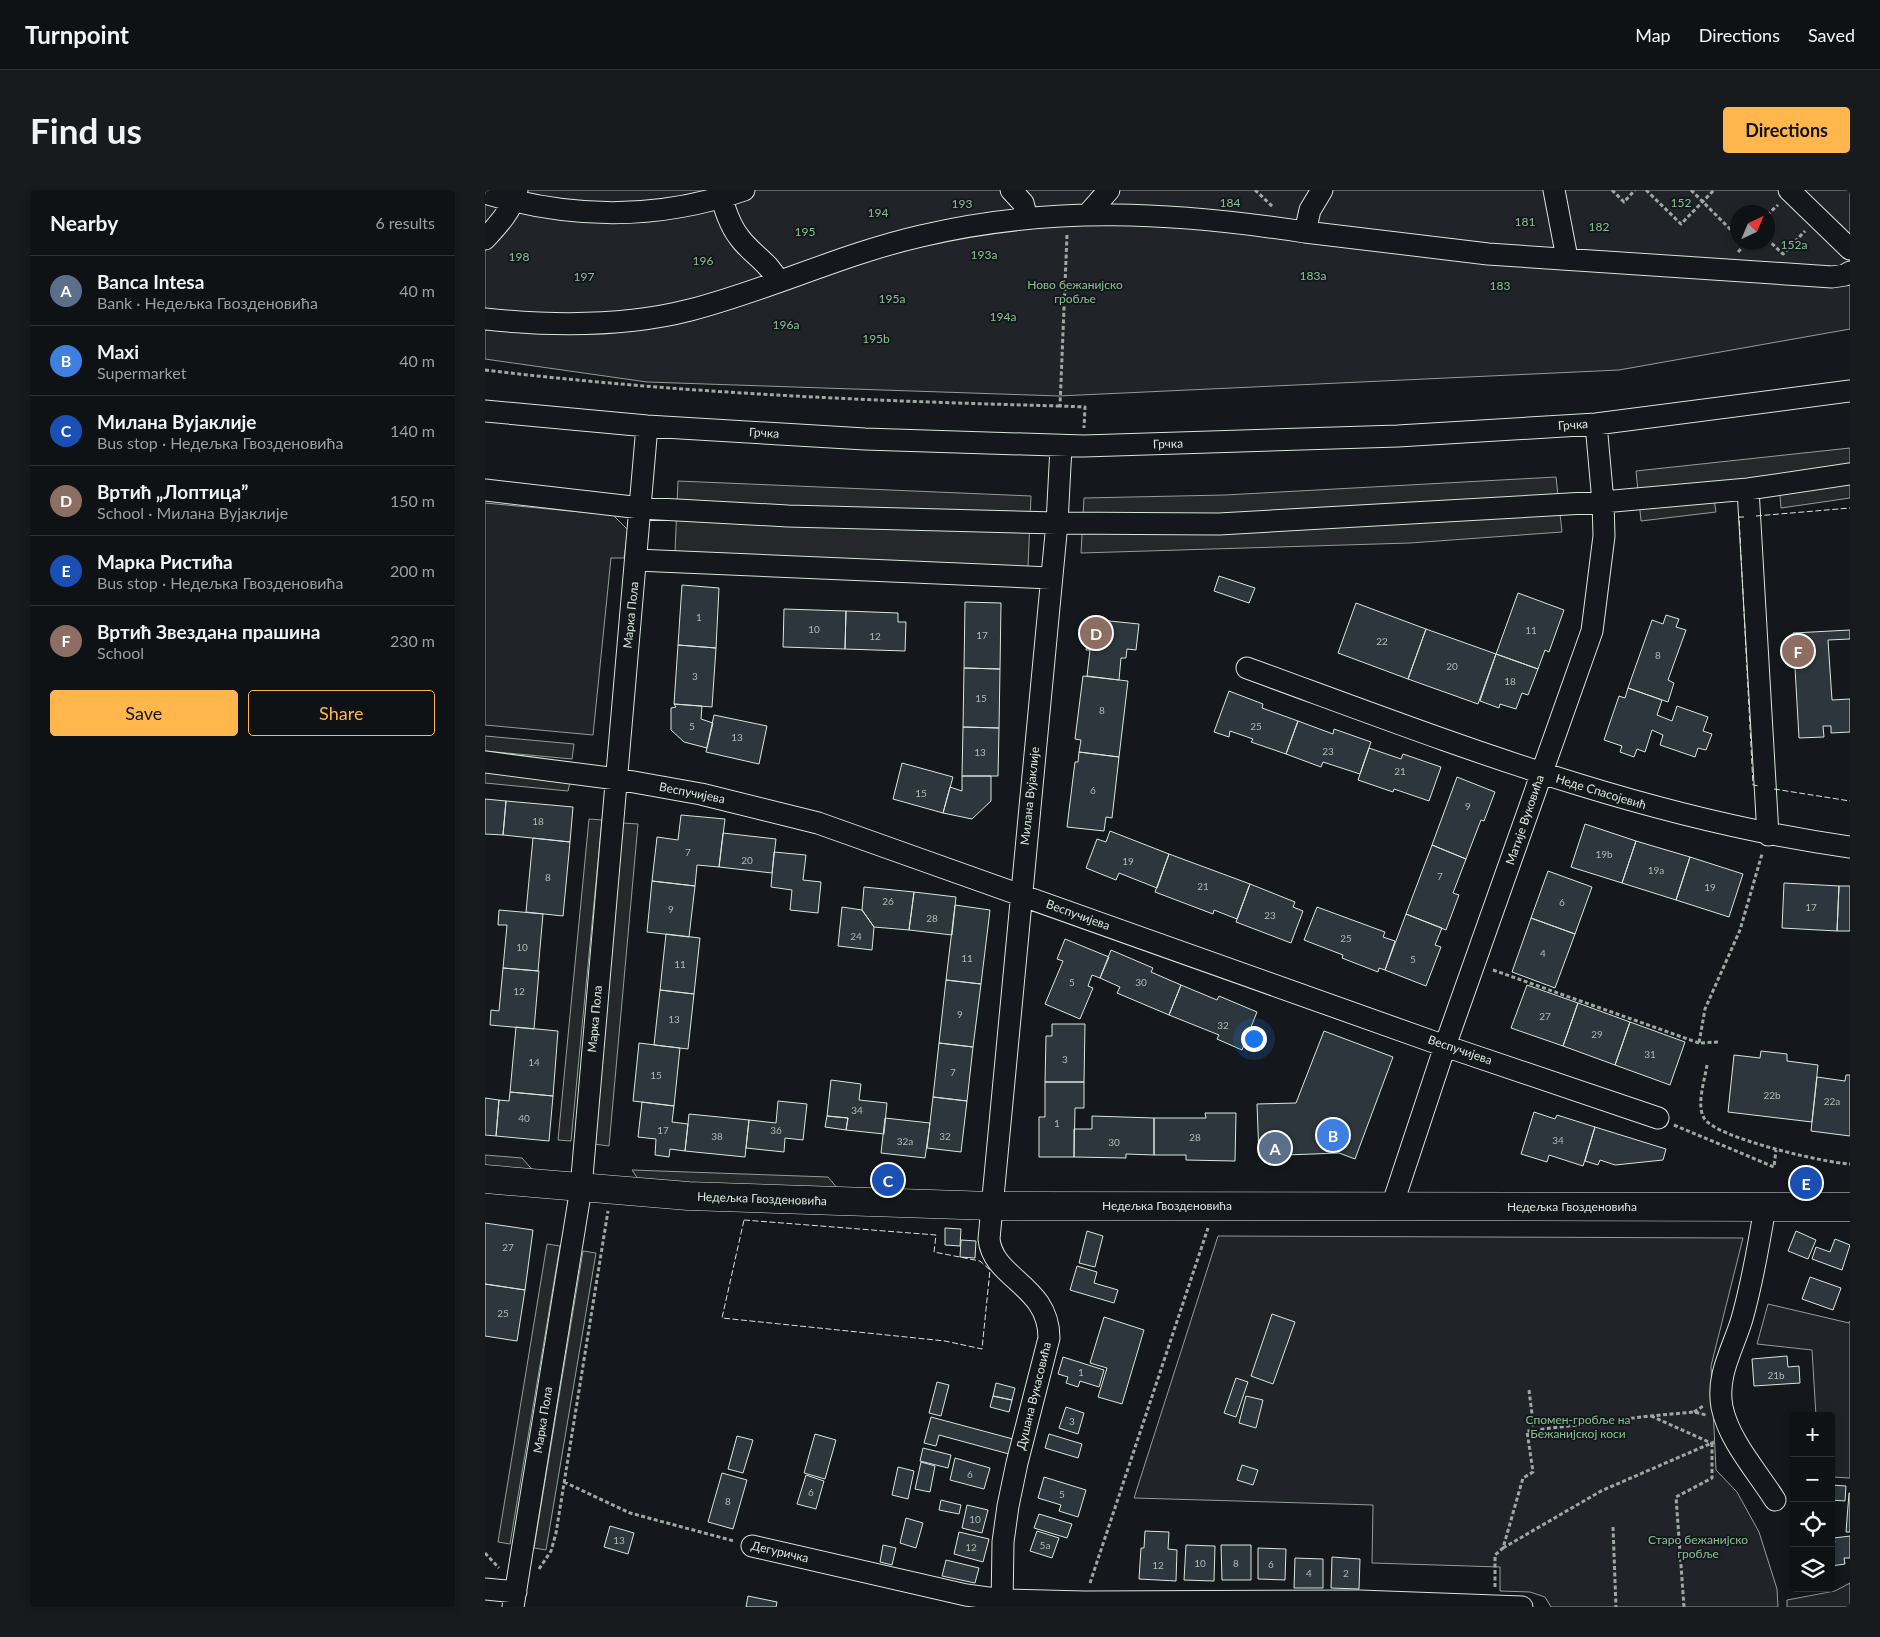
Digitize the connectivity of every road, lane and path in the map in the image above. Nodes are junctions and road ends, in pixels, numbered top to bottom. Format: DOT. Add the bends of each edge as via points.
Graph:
graph roads {
  1 [pos="744,190"];
  2 [pos="1011,190"];
  3 [pos="1109,190"];
  4 [pos="1321,190"];
  5 [pos="1554,190"];
  6 [pos="1612,190"];
  7 [pos="1635,190"];
  8 [pos="1646,190"];
  9 [pos="1691,190"];
  10 [pos="1714,190"];
  11 [pos="1789,190"];
  12 [pos="485,193"];
  13 [pos="720,194"];
  14 [pos="515,196"];
  15 [pos="1703,202"];
  16 [pos="1078,214"];
  17 [pos="1027,218"];
  18 [pos="1818,218"];
  19 [pos="1730,229"];
  20 [pos="1305,232"];
  21 [pos="485,239"];
  22 [pos="1775,246"];
  23 [pos="1850,249"];
  24 [pos="1567,258"];
  25 [pos="1850,272"];
  26 [pos="778,281"];
  27 [pos="485,318"];
  28 [pos="485,370"];
  29 [pos="1850,391"];
  30 [pos="1059,406"];
  31 [pos="1085,407"];
  32 [pos="485,411"];
  33 [pos="1596,424"];
  34 [pos="647,426"];
  35 [pos="1061,447"];
  36 [pos="1850,474"];
  37 [pos="1748,489"];
  38 [pos="485,490"];
  39 [pos="1603,502"];
  40 [pos="641,508"];
  41 [pos="1057,523"];
  42 [pos="637,560"];
  43 [pos="1051,578"];
  44 [pos="1247,668"];
  45 [pos="485,762"];
  46 [pos="1541,774"];
  47 [pos="617,779"];
  48 [pos="1768,835"];
  49 [pos="1850,847"];
  50 [pos="1020,893"];
  51 [pos="1475,963"];
  52 [pos="1718,1042"];
  53 [pos="1699,1043"];
  54 [pos="1445,1046"];
  55 [pos="1707,1065"];
  56 [pos="1658,1118"];
  57 [pos="1776,1150"];
  58 [pos="1850,1164"];
  59 [pos="485,1179"];
  60 [pos="581,1188"];
  61 [pos="611,1191"];
  62 [pos="992,1206"];
  63 [pos="1216,1206"];
  64 [pos="1392,1206"];
  65 [pos="1765,1207"];
  66 [pos="1850,1207"];
  67 [pos="1529,1390"];
  68 [pos="1694,1412"];
  69 [pos="1650,1416"];
  70 [pos="1534,1430"];
  71 [pos="1712,1443"];
  72 [pos="1775,1500"];
  73 [pos="1613,1527"];
  74 [pos="752,1546"];
  75 [pos="1503,1548"];
  76 [pos="1495,1567"];
  77 [pos="485,1589"];
  78 [pos="514,1599"];
  79 [pos="1084,1602"];
  80 [pos="1003,1603"];
  81 [pos="1187,1604"];
  82 [pos="1360,1604"];
  83 [pos="1522,1607"];
  84 [pos="1616,1607"];
  85 [pos="1684,1607"];
  1 -- 13 [label="street"];
  2 -- 17 [label="street" via="1023,203"];
  3 -- 16 [label="street"];
  4 -- 20 [label="street" via="1310,210"];
  5 -- 24 [label="street"];
  6 -- 7 [label="path" via="1624,202"];
  8 -- 15 [label="path" via="1681,224"];
  9 -- 15 [label="path"];
  10 -- 15 [label="path"];
  11 -- 18 [label="street"];
  12 -- 14 [label="street"];
  13 -- 14 [label="street" via="670,209 618,213 548,209"];
  13 -- 26 [label="street" via="740,238 771,268"];
  14 -- 21 [label="street" via="504,218"];
  15 -- 19 [label="path"];
  16 -- 17 [label="street"];
  16 -- 20 [label="street" via="1184,218"];
  16 -- 30 [label="path"];
  17 -- 26 [label="street" via="990,221 921,236 864,251"];
  18 -- 22 [label="path" via="1783,254"];
  18 -- 23 [label="street"];
  20 -- 24 [label="street" via="1479,253"];
  24 -- 25 [label="street" via="1832,277"];
  26 -- 27 [label="street" via="738,296 658,317 621,322 561,324"];
  28 -- 30 [label="path" via="630,384 846,398"];
  29 -- 33 [label="street, Грчка"];
  30 -- 31 [label="path"];
  32 -- 34 [label="street, Грчка"];
  33 -- 35 [label="street, Грчка" via="1399,436"];
  33 -- 39 [label="street, Матије Вуковића"];
  34 -- 35 [label="street, Грчка"];
  34 -- 40 [label="street, Марка Пола"];
  35 -- 41 [label="street, Милана Вујаклије"];
  36 -- 37 [label="street"];
  37 -- 39 [label="street"];
  37 -- 48 [label="street"];
  38 -- 40 [label="street"];
  39 -- 41 [label="street" via="1271,522"];
  39 -- 46 [label="street, Матије Вуковића" via="1604,536 1592,631"];
  40 -- 41 [label="street"];
  40 -- 42 [label="street, Марка Пола"];
  41 -- 43 [label="street, Милана Вујаклије"];
  42 -- 43 [label="street"];
  42 -- 47 [label="street, Марка Пола"];
  43 -- 50 [label="street, Милана Вујаклије"];
  44 -- 46 [label="street, Неде Спасојевић"];
  45 -- 47 [label="street, Веспучијева"];
  46 -- 48 [label="street, Неде Спасојевић" via="1650,807"];
  46 -- 51 [label="street, Матије Вуковића"];
  47 -- 50 [label="street, Веспучијева" via="701,794 818,823"];
  47 -- 60 [label="street, Марка Пола"];
  48 -- 49 [label="street, Неде Спасојевић"];
  48 -- 53 [label="path" via="1740,930 1705,1009"];
  50 -- 54 [label="street, Веспучијева"];
  50 -- 62 [label="street, Милана Вујаклије"];
  51 -- 53 [label="path"];
  51 -- 54 [label="street, Матије Вуковића"];
  52 -- 53 [label="path"];
  54 -- 56 [label="street, Веспучијева"];
  54 -- 64 [label="street, Матије Вуковића"];
  55 -- 57 [label="path" via="1701,1105 1704,1118 1715,1128"];
  56 -- 57 [label="path" via="1774,1167"];
  57 -- 58 [label="path"];
  59 -- 60 [label="main road, Недељка Гвозденовића"];
  60 -- 61 [label="main road, Недељка Гвозденовића"];
  60 -- 78 [label="street, Марка Пола"];
  61 -- 62 [label="main road, Недељка Гвозденовића"];
  61 -- 74 [label="path, Дегуричка" via="564,1482 630,1513"];
  62 -- 63 [label="main road, Недељка Гвозденовића"];
  62 -- 80 [label="street, Душана Вукасовића" via="989,1238 992,1249 999,1262 1040,1303 1049,1327 1017,1463 1003,1542"];
  63 -- 64 [label="main road, Недељка Гвозденовића"];
  63 -- 79 [label="path"];
  64 -- 65 [label="main road, Недељка Гвозденовића"];
  65 -- 66 [label="main road, Недељка Гвозденовића"];
  65 -- 72 [label="street" via="1741,1320 1725,1365 1720,1392 1722,1408 1732,1433"];
  67 -- 70 [label="path"];
  68 -- 69 [label="path"];
  69 -- 70 [label="path"];
  69 -- 71 [label="path"];
  70 -- 75 [label="path" via="1527,1431 1533,1472 1523,1478"];
  71 -- 75 [label="path" via="1601,1491"];
  71 -- 85 [label="path" via="1712,1478 1676,1497"];
  73 -- 84 [label="path"];
  74 -- 80 [label="street, Дегуричка"];
  75 -- 76 [label="path" via="1495,1555"];
  77 -- 78 [label="street"];
  79 -- 80 [label="street, Дегуричка"];
  79 -- 81 [label="street, Дегуричка"];
  81 -- 82 [label="street, Дегуричка"];
  82 -- 83 [label="street, Дегуричка"];
}
